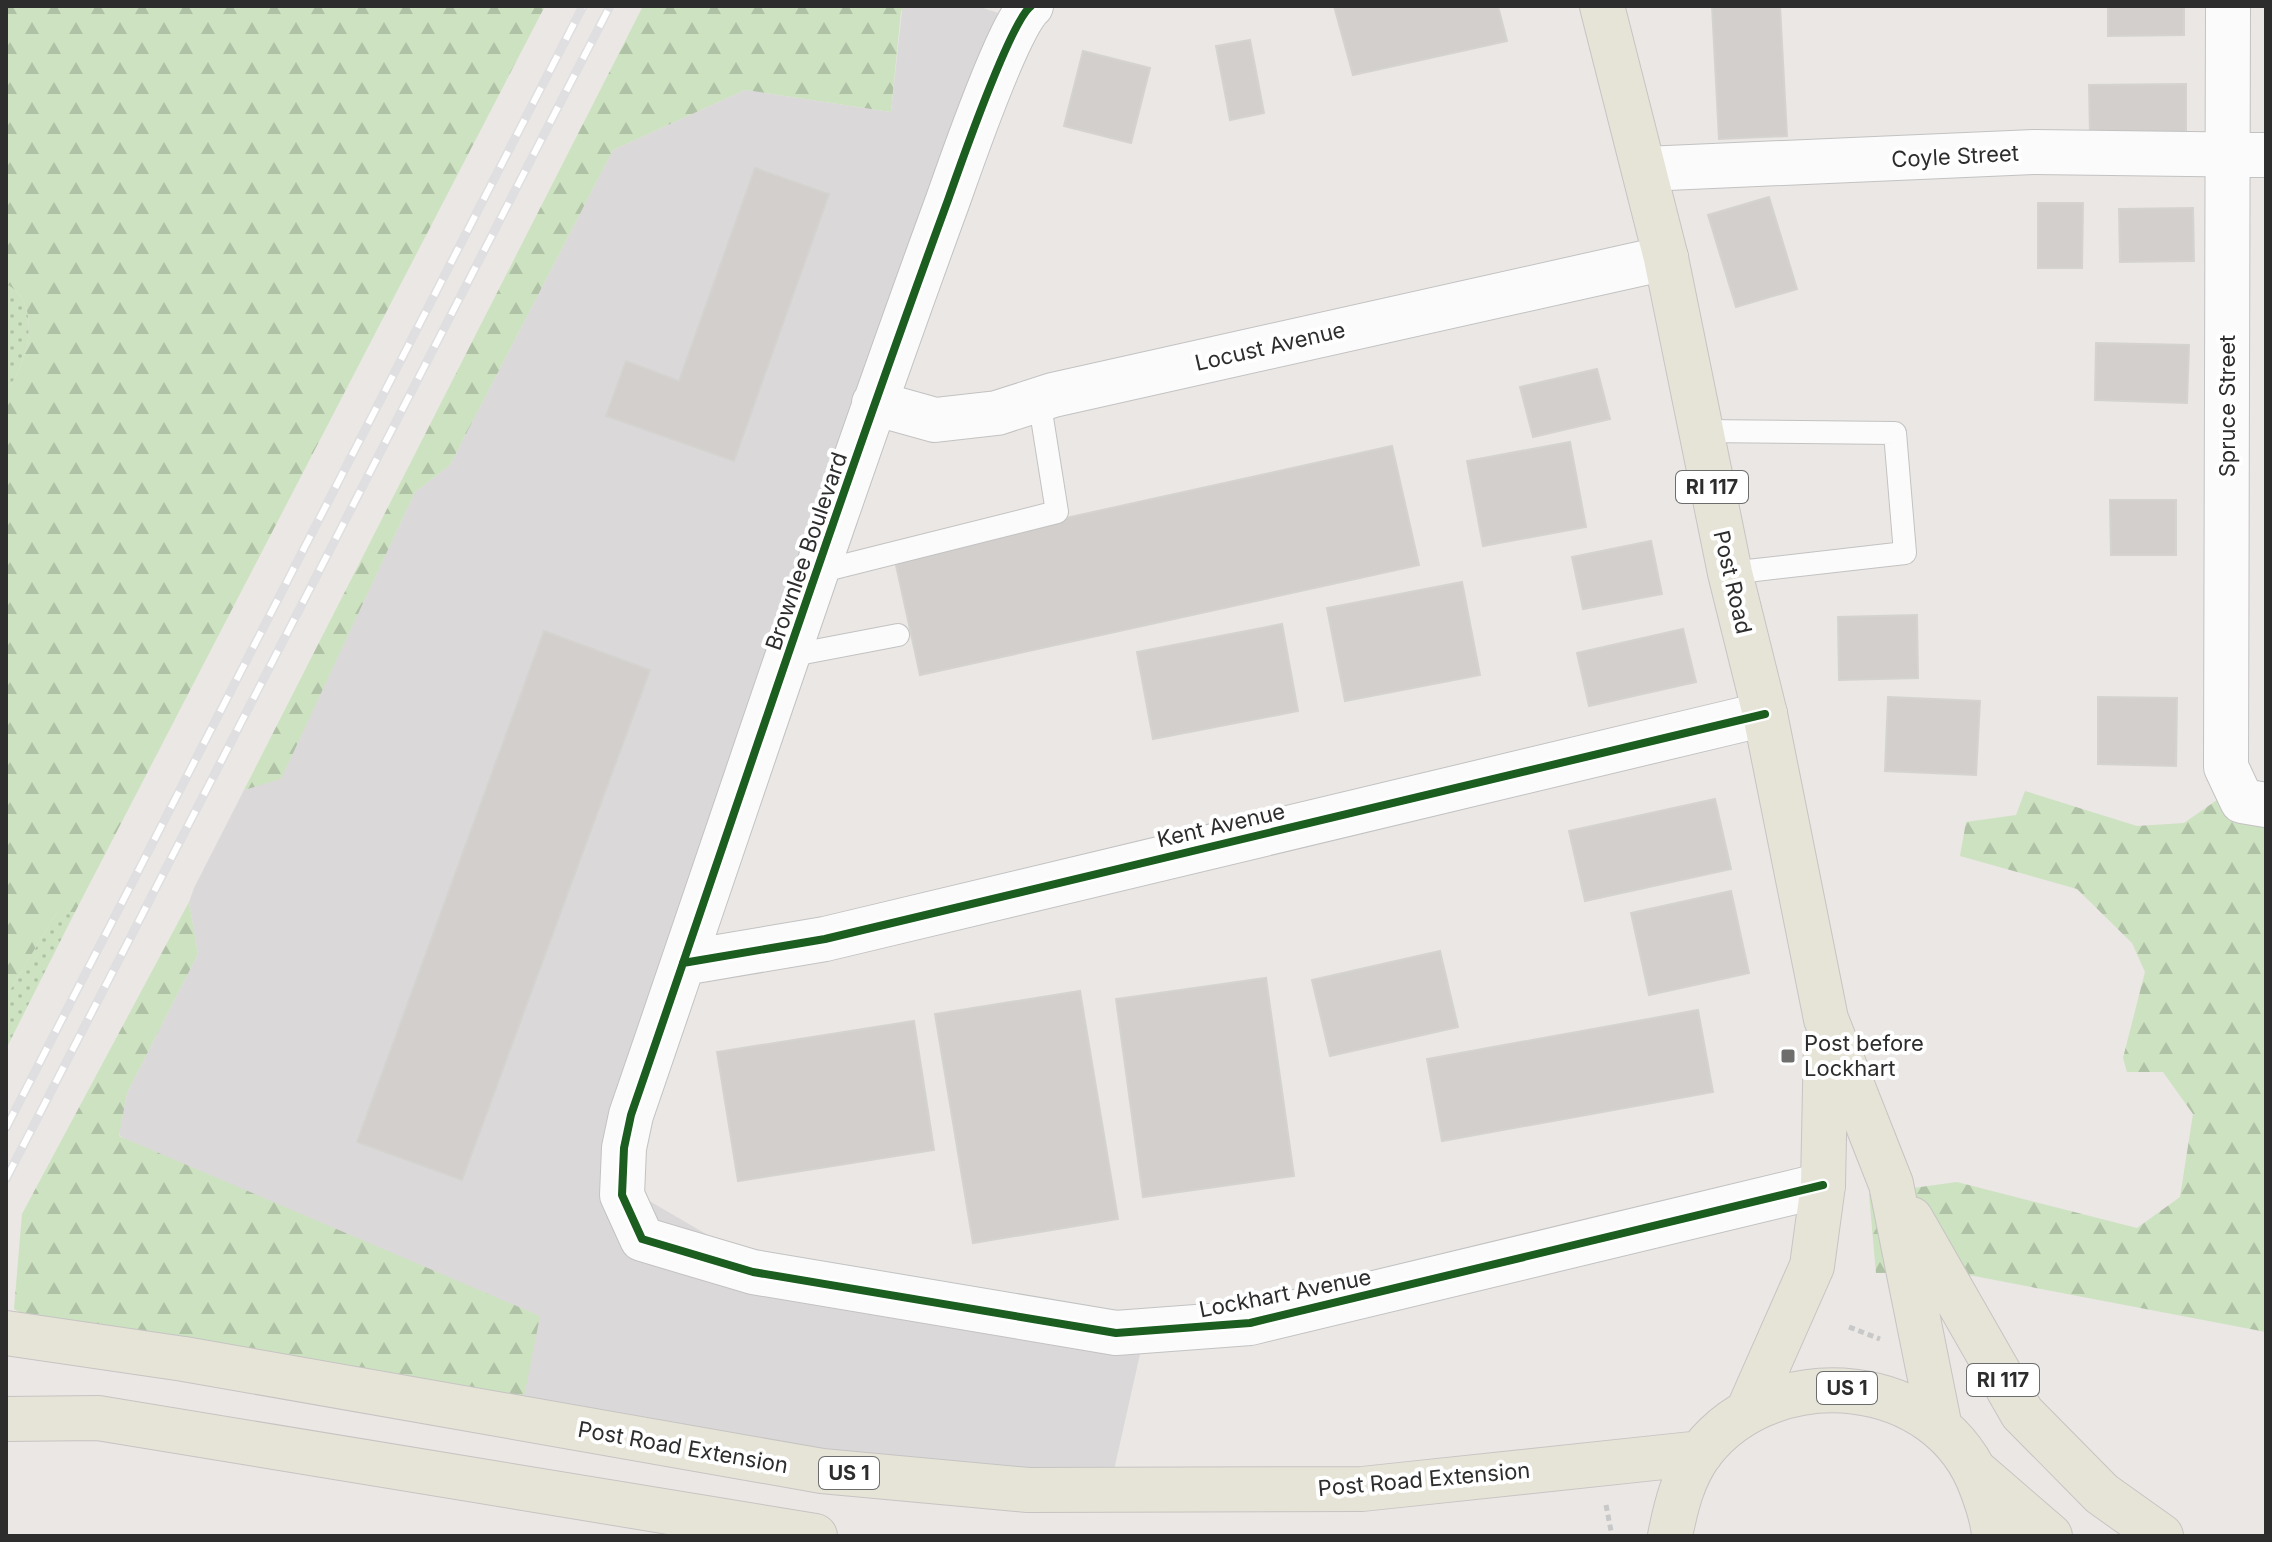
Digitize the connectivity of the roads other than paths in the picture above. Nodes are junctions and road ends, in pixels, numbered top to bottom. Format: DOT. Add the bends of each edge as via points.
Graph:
graph roads {
  1 [pos="1031,6"];
  2 [pos="1602,6"];
  3 [pos="2228,6"];
  4 [pos="2247,154"];
  5 [pos="1645,169"];
  6 [pos="1666,258"];
  7 [pos="1039,399"];
  8 [pos="874,403"];
  9 [pos="1701,431"];
  10 [pos="818,572"];
  11 [pos="1730,573"];
  12 [pos="898,635"];
  13 [pos="788,656"];
  14 [pos="1765,714"];
  15 [pos="2254,803"];
  16 [pos="683,963"];
  17 [pos="1826,1019"];
  18 [pos="631,1115"];
  19 [pos="1891,1184"];
  20 [pos="1823,1185"];
  21 [pos="6,1333"];
  22 [pos="1748,1411"];
  23 [pos="6,1419"];
  24 [pos="1940,1428"];
  25 [pos="1701,1453"];
  26 [pos="1976,1472"];
  27 [pos="815,1536"];
  28 [pos="1670,1536"];
  29 [pos="1994,1536"];
  30 [pos="2050,1536"];
  31 [pos="2161,1536"];
  1 -- 8 [label="street, Brownlee Boulevard" via="981,110"];
  2 -- 5 [label="main road, Post Road / RI 117"];
  3 -- 4 [label="street, Spruce Street"];
  4 -- 5 [label="street, Coyle Street" via="2034,152"];
  4 -- 15 [label="street, Spruce Street" via="2226,767"];
  5 -- 6 [label="main road, Post Road / RI 117"];
  6 -- 7 [label="street, Locust Avenue"];
  6 -- 9 [label="main road, Post Road / RI 117"];
  7 -- 8 [label="street, Locust Avenue" via="997,413 935,420"];
  7 -- 10 [label="lane" via="1057,512"];
  8 -- 10 [label="street, Brownlee Boulevard"];
  9 -- 11 [label="main road, Post Road / RI 117"];
  9 -- 11 [label="lane" via="1895,433 1905,553"];
  10 -- 13 [label="street, Brownlee Boulevard"];
  11 -- 14 [label="main road, Post Road / RI 117"];
  12 -- 13 [label="lane"];
  13 -- 16 [label="street, Brownlee Boulevard"];
  14 -- 16 [label="street, Kent Avenue" via="825,939"];
  14 -- 17 [label="main road, Post Road / RI 117"];
  16 -- 18 [label="street, Brownlee Boulevard"];
  17 -- 19 [label="main road, RI 117"];
  17 -- 20 [label="main road, RI 117"];
  18 -- 20 [label="street, Lockhart Avenue" via="622,1195 642,1239 753,1272 1116,1333 1250,1323"];
  19 -- 24 [label="main road"];
  19 -- 31 [label="main road, RI 117" via="2022,1413 2102,1494"];
  20 -- 22 [label="main road, RI 117" via="1812,1266"];
  21 -- 25 [label="main road, Post Road Extension / US 1" via="184,1359 822,1471 1028,1490 1362,1489"];
  22 -- 24 [label="main road, US 1" via="1795,1392 1847,1388 1897,1401"];
  22 -- 25 [label="main road, US 1"];
  23 -- 27 [label="main road" via="98,1418"];
  24 -- 26 [label="main road, US 1"];
  25 -- 28 [label="main road" via="1678,1496"];
  26 -- 29 [label="main road"];
  26 -- 30 [label="main road, US 1"];
}
